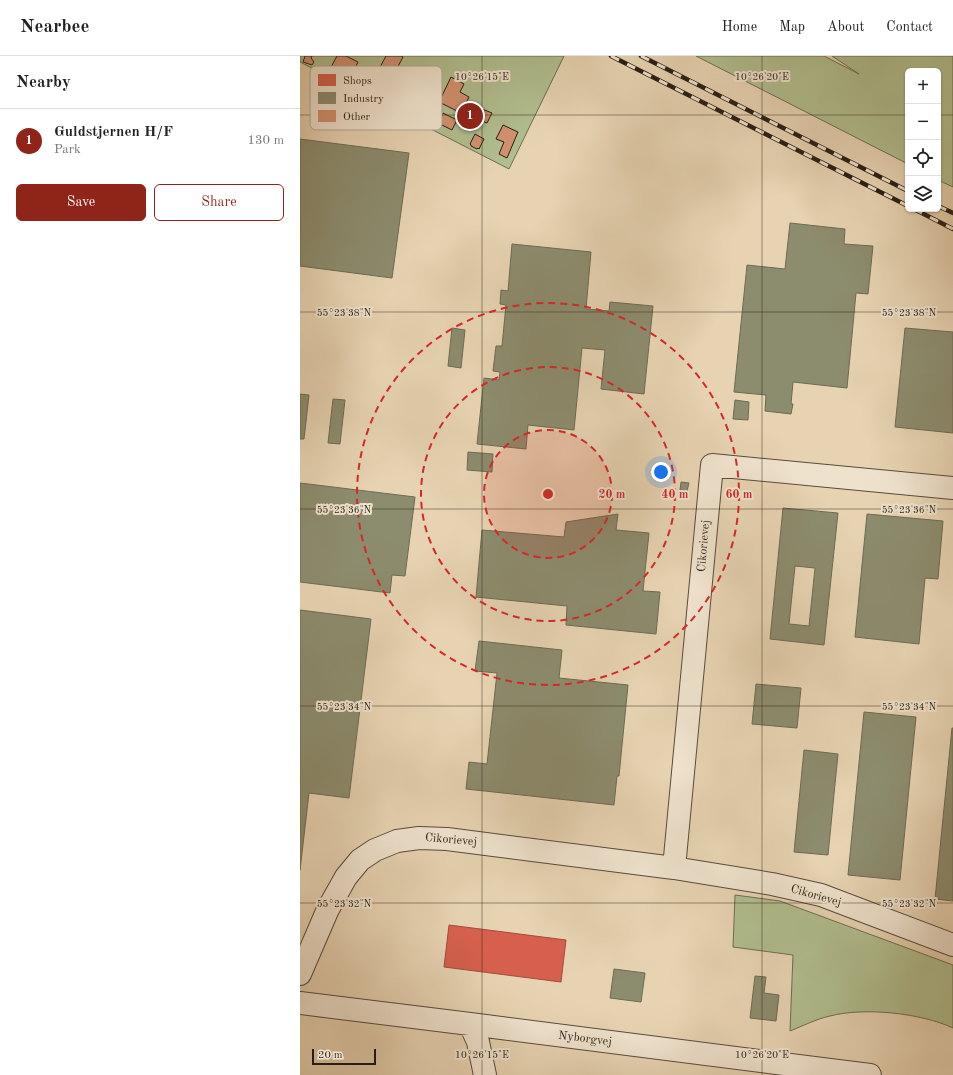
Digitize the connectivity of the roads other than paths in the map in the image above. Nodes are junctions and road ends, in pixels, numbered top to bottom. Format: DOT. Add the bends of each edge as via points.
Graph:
graph roads {
  1 [pos="953,488"];
  2 [pos="674,868"];
  3 [pos="953,945"];
  4 [pos="300,974"];
  5 [pos="300,1004"];
  6 [pos="470,1024"];
  7 [pos="485,1075"];
  8 [pos="870,1075"];
  1 -- 2 [label="street, Cikorievej" via="712,465"];
  2 -- 3 [label="street, Cikorievej" via="821,895"];
  2 -- 4 [label="street, Cikorievej" via="447,839 419,838 397,841 375,850 360,860 346,877 328,909"];
  5 -- 6 [label="street, Nyborgvej"];
  6 -- 7 [label="street" via="478,1042"];
  6 -- 8 [label="street, Nyborgvej"];
}
